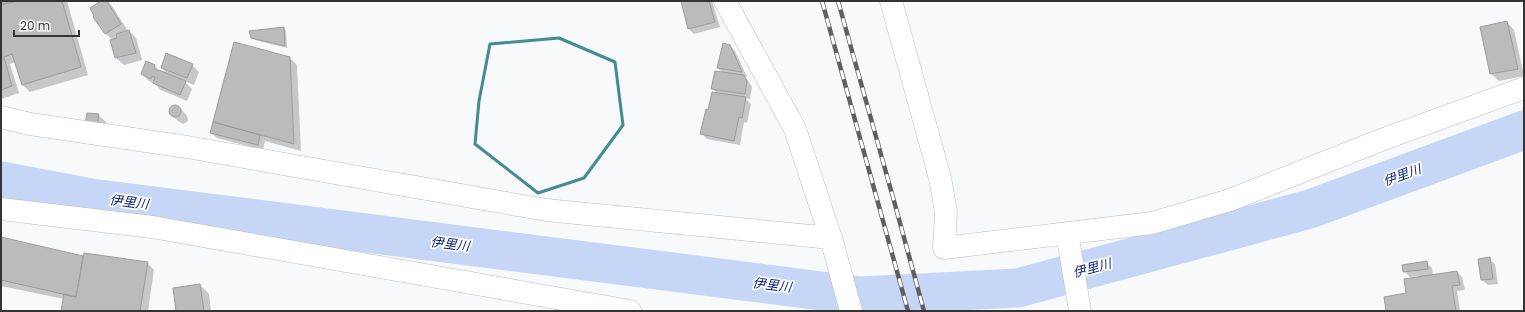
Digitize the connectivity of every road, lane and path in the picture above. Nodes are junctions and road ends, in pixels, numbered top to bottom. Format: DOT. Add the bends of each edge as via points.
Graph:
graph roads {
  1 [pos="725,1"];
  2 [pos="891,1"];
  3 [pos="1524,88"];
  4 [pos="1,118"];
  5 [pos="1,209"];
  6 [pos="1067,234"];
  7 [pos="831,238"];
  8 [pos="630,311"];
  9 [pos="851,311"];
  10 [pos="1080,311"];
  1 -- 7 [label="street" via="794,129"];
  2 -- 6 [label="street" via="940,178 946,212 944,248"];
  3 -- 6 [label="street" via="1381,140 1230,200 1152,222"];
  4 -- 7 [label="street" via="187,147 546,210"];
  5 -- 8 [label="street" via="152,228"];
  6 -- 10 [label="street"];
  7 -- 9 [label="street"];
}
